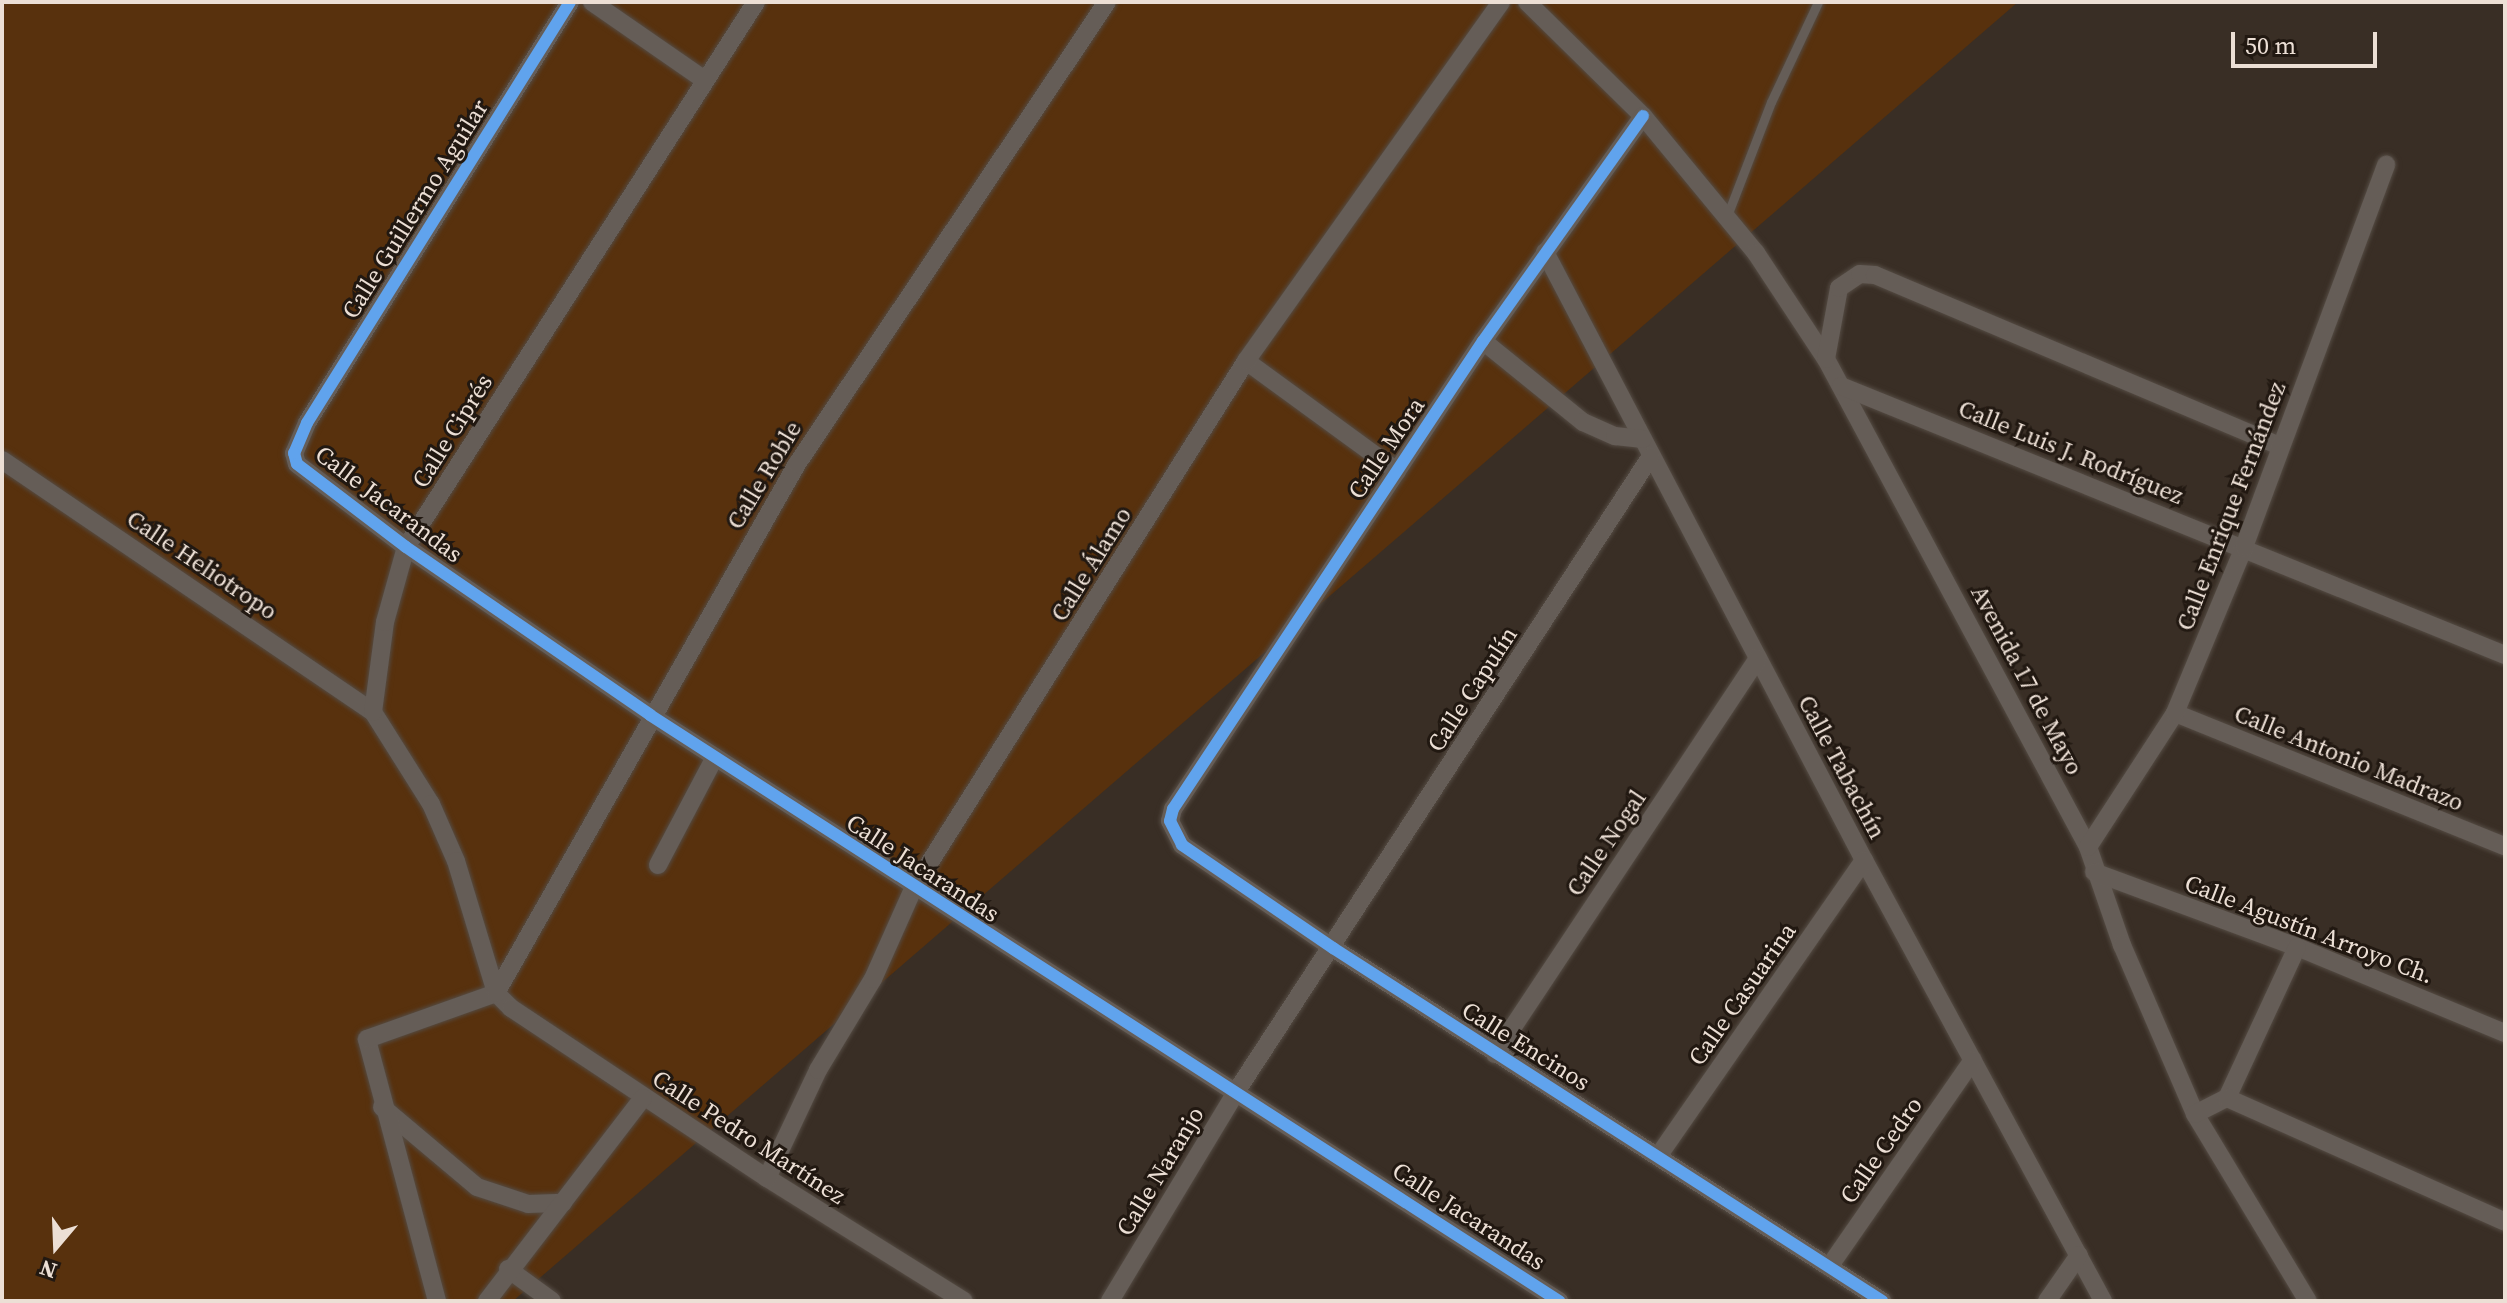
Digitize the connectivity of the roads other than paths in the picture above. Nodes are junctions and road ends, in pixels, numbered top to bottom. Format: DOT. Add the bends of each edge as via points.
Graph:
graph roads {
  1 [pos="570,2"];
  2 [pos="592,2"];
  3 [pos="756,2"];
  4 [pos="1107,2"];
  5 [pos="1501,2"];
  6 [pos="1527,2"];
  7 [pos="1818,2"];
  8 [pos="703,79"];
  9 [pos="1643,116"];
  10 [pos="2386,165"];
  11 [pos="1726,217"];
  12 [pos="1545,252"];
  13 [pos="1483,341"];
  14 [pos="1826,359"];
  15 [pos="1246,361"];
  16 [pos="1841,386"];
  17 [pos="298,441"];
  18 [pos="2280,446"];
  19 [pos="1647,447"];
  20 [pos="2,460"];
  21 [pos="1397,471"];
  22 [pos="406,547"];
  23 [pos="2244,547"];
  24 [pos="2505,655"];
  25 [pos="1758,658"];
  26 [pos="373,712"];
  27 [pos="2175,713"];
  28 [pos="650,715"];
  29 [pos="715,757"];
  30 [pos="1173,809"];
  31 [pos="2505,846"];
  32 [pos="2088,847"];
  33 [pos="1864,860"];
  34 [pos="658,865"];
  35 [pos="2094,872"];
  36 [pos="913,889"];
  37 [pos="2297,947"];
  38 [pos="1333,948"];
  39 [pos="496,993"];
  40 [pos="2505,1033"];
  41 [pos="1495,1054"];
  42 [pos="1973,1060"];
  43 [pos="1236,1092"];
  44 [pos="643,1098"];
  45 [pos="2227,1098"];
  46 [pos="381,1106"];
  47 [pos="2195,1114"];
  48 [pos="1659,1155"];
  49 [pos="767,1178"];
  50 [pos="563,1203"];
  51 [pos="2505,1222"];
  52 [pos="2079,1255"];
  53 [pos="1829,1267"];
  54 [pos="508,1269"];
  55 [pos="436,1300"];
  56 [pos="487,1301"];
  57 [pos="552,1301"];
  58 [pos="964,1301"];
  59 [pos="1110,1301"];
  60 [pos="1559,1301"];
  61 [pos="1882,1301"];
  62 [pos="2047,1301"];
  63 [pos="2103,1301"];
  64 [pos="2308,1301"];
  1 -- 17 [label="street, Calle Guillermo Aguilar"];
  2 -- 8 [label="street"];
  3 -- 8 [label="street, Calle Ciprés"];
  4 -- 28 [label="street, Calle Roble" via="797,464"];
  5 -- 15 [label="street, Calle Álamo"];
  6 -- 9 [label="street, Avenida 17 de Mayo"];
  7 -- 11 [label="lane"];
  8 -- 22 [label="street, Calle Ciprés"];
  9 -- 11 [label="street, Avenida 17 de Mayo"];
  9 -- 12 [label="street, Calle Mora"];
  10 -- 18 [label="street, Calle Enrique Fernández"];
  11 -- 14 [label="street, Avenida 17 de Mayo"];
  12 -- 13 [label="street, Calle Mora"];
  12 -- 19 [label="street, Calle Tabachín"];
  13 -- 19 [label="street" via="1583,422"];
  13 -- 21 [label="street, Calle Mora"];
  14 -- 16 [label="street, Avenida 17 de Mayo"];
  14 -- 18 [label="street" via="1839,288 1860,274 1875,275"];
  15 -- 21 [label="street"];
  15 -- 36 [label="street, Calle Álamo"];
  16 -- 23 [label="street, Calle Luis J. Rodríguez"];
  16 -- 32 [label="street, Avenida 17 de Mayo"];
  17 -- 22 [label="street, Calle Jacarandas" via="297,464"];
  18 -- 23 [label="street, Calle Enrique Fernández"];
  19 -- 25 [label="street, Calle Tabachín"];
  19 -- 38 [label="street, Calle Capulín"];
  20 -- 26 [label="street, Calle Heliotropo"];
  21 -- 30 [label="street, Calle Mora"];
  22 -- 26 [label="street, Calle Ciprés" via="385,622"];
  22 -- 28 [label="street, Calle Jacarandas"];
  23 -- 24 [label="street, Calle Luis J. Rodríguez"];
  23 -- 27 [label="street, Calle Enrique Fernández"];
  25 -- 33 [label="street, Calle Tabachín"];
  25 -- 41 [label="street, Calle Nogal"];
  26 -- 39 [label="street" via="407,763 449,847"];
  27 -- 31 [label="street, Calle Antonio Madrazo"];
  27 -- 32 [label="street, Calle Enrique Fernández"];
  28 -- 29 [label="street, Calle Jacarandas"];
  28 -- 39 [label="street, Calle Roble"];
  29 -- 34 [label="street"];
  29 -- 36 [label="street, Calle Jacarandas"];
  30 -- 38 [label="street, Calle Encinos" via="1173,832 1182,845"];
  32 -- 35 [label="street, Avenida 17 de Mayo"];
  33 -- 42 [label="street, Calle Tabachín"];
  33 -- 48 [label="street, Calle Casuarina"];
  35 -- 37 [label="street, Calle Agustín Arroyo Ch."];
  35 -- 47 [label="street, Avenida 17 de Mayo"];
  36 -- 43 [label="street, Calle Jacarandas"];
  36 -- 49 [label="street, Calle Álamo" via="866,991 818,1070"];
  37 -- 40 [label="street, Calle Agustín Arroyo Ch."];
  37 -- 45 [label="street"];
  38 -- 41 [label="street, Calle Encinos"];
  38 -- 43 [label="street, Calle Naranjo"];
  39 -- 44 [label="street, Calle Pedro Martínez"];
  39 -- 46 [label="street" via="367,1039"];
  41 -- 48 [label="street, Calle Encinos"];
  42 -- 52 [label="street, Calle Tabachín"];
  42 -- 53 [label="street, Calle Cedro"];
  43 -- 59 [label="street, Calle Naranjo"];
  43 -- 60 [label="street, Calle Jacarandas"];
  44 -- 49 [label="street, Calle Pedro Martínez"];
  44 -- 50 [label="street"];
  45 -- 47 [label="street"];
  45 -- 51 [label="street"];
  46 -- 50 [label="street" via="477,1187 528,1204"];
  46 -- 55 [label="street"];
  47 -- 64 [label="street, Avenida 17 de Mayo"];
  48 -- 53 [label="street, Calle Encinos"];
  49 -- 58 [label="street, Calle Pedro Martínez"];
  50 -- 54 [label="street"];
  52 -- 62 [label="street"];
  52 -- 63 [label="street, Calle Tabachín"];
  53 -- 61 [label="street, Calle Encinos"];
  54 -- 56 [label="street"];
  54 -- 57 [label="street"];
}
